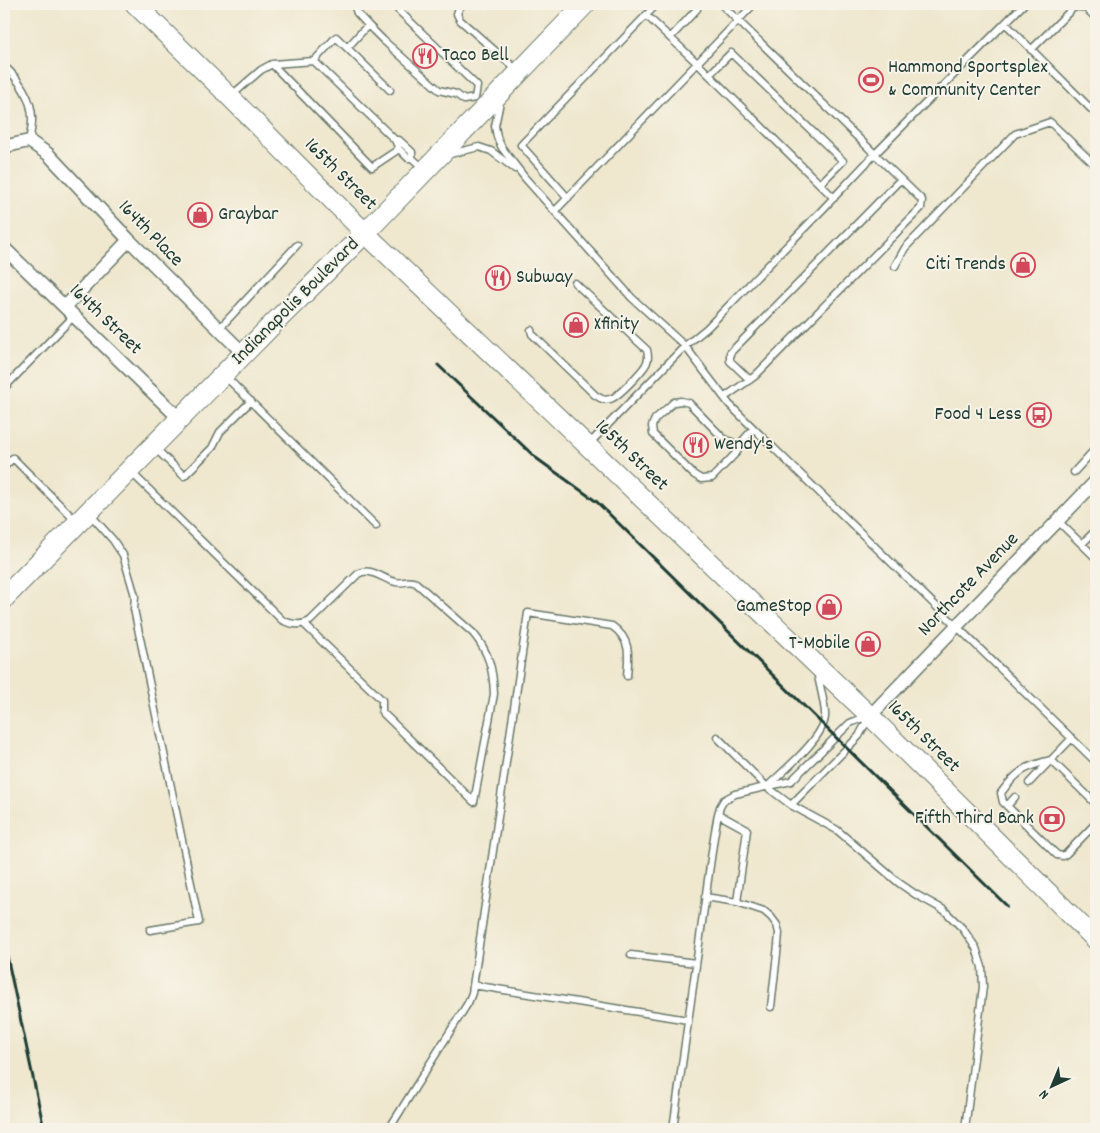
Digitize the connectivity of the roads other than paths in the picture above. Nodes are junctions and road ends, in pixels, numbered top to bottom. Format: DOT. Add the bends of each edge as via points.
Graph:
graph roads {
  1 [pos="135,4"];
  2 [pos="354,4"];
  3 [pos="392,4"];
  4 [pos="463,4"];
  5 [pos="657,4"];
  6 [pos="691,4"];
  7 [pos="721,4"];
  8 [pos="754,4"];
  9 [pos="1024,4"];
  10 [pos="580,6"];
  11 [pos="646,15"];
  12 [pos="1096,18"];
  13 [pos="738,21"];
  14 [pos="1004,23"];
  15 [pos="368,25"];
  16 [pos="670,38"];
  17 [pos="347,48"];
  18 [pos="1031,50"];
  19 [pos="314,61"];
  20 [pos="697,63"];
  21 [pos="272,64"];
  22 [pos="4,66"];
  23 [pos="520,72"];
  24 [pos="709,75"];
  25 [pos="505,87"];
  26 [pos="390,90"];
  27 [pos="230,97"];
  28 [pos="480,102"];
  29 [pos="1096,114"];
  30 [pos="395,140"];
  31 [pos="29,141"];
  32 [pos="399,149"];
  33 [pos="4,150"];
  34 [pos="874,155"];
  35 [pos="425,162"];
  36 [pos="1096,166"];
  37 [pos="525,178"];
  38 [pos="900,180"];
  39 [pos="820,184"];
  40 [pos="568,198"];
  41 [pos="834,198"];
  42 [pos="555,211"];
  43 [pos="365,233"];
  44 [pos="129,240"];
  45 [pos="297,245"];
  46 [pos="4,248"];
  47 [pos="895,266"];
  48 [pos="575,283"];
  49 [pos="65,307"];
  50 [pos="74,316"];
  51 [pos="219,329"];
  52 [pos="531,330"];
  53 [pos="685,346"];
  54 [pos="244,354"];
  55 [pos="224,374"];
  56 [pos="750,380"];
  57 [pos="4,388"];
  58 [pos="725,398"];
  59 [pos="251,401"];
  60 [pos="180,419"];
  61 [pos="753,429"];
  62 [pos="739,445"];
  63 [pos="154,446"];
  64 [pos="587,446"];
  65 [pos="1096,448"];
  66 [pos="4,468"];
  67 [pos="129,471"];
  68 [pos="1074,472"];
  69 [pos="1096,481"];
  70 [pos="83,518"];
  71 [pos="1058,521"];
  72 [pos="376,526"];
  73 [pos="1096,530"];
  74 [pos="1082,544"];
  75 [pos="1096,558"];
  76 [pos="4,598"];
  77 [pos="304,624"];
  78 [pos="956,626"];
  79 [pos="815,664"];
  80 [pos="627,676"];
  81 [pos="870,716"];
  82 [pos="717,737"];
  83 [pos="1072,738"];
  84 [pos="1051,760"];
  85 [pos="1096,762"];
  86 [pos="1028,783"];
  87 [pos="767,787"];
  88 [pos="1015,797"];
  89 [pos="1096,804"];
  90 [pos="791,805"];
  91 [pos="1006,806"];
  92 [pos="718,814"];
  93 [pos="1096,823"];
  94 [pos="706,897"];
  95 [pos="737,902"];
  96 [pos="150,930"];
  97 [pos="1096,940"];
  98 [pos="631,955"];
  99 [pos="696,963"];
  100 [pos="473,985"];
  101 [pos="771,1007"];
  102 [pos="688,1020"];
  103 [pos="389,1129"];
  104 [pos="673,1129"];
  105 [pos="965,1129"];
  1 -- 27 [label="main road, 165th Street"];
  2 -- 15 [label="lane"];
  3 -- 28 [label="lane" via="478,86"];
  4 -- 23 [label="lane" via="457,14 460,20"];
  5 -- 11 [label="lane"];
  6 -- 16 [label="lane" via="697,9"];
  7 -- 13 [label="lane"];
  8 -- 13 [label="lane"];
  9 -- 14 [label="lane"];
  10 -- 23 [label="main road, Indianapolis Boulevard"];
  11 -- 16 [label="lane"];
  11 -- 40 [label="lane" via="521,145"];
  12 -- 18 [label="lane" via="1086,8 1073,8"];
  13 -- 20 [label="lane"];
  13 -- 34 [label="lane"];
  14 -- 18 [label="lane"];
  14 -- 34 [label="lane"];
  15 -- 17 [label="lane"];
  15 -- 28 [label="lane" via="439,90 456,94 464,100"];
  16 -- 20 [label="lane"];
  17 -- 19 [label="lane" via="336,37"];
  17 -- 26 [label="lane"];
  18 -- 29 [label="lane"];
  19 -- 21 [label="lane"];
  19 -- 30 [label="lane"];
  20 -- 24 [label="lane"];
  20 -- 40 [label="lane"];
  21 -- 27 [label="lane"];
  21 -- 32 [label="lane" via="372,167"];
  22 -- 31 [label="lane" via="15,76 28,100 32,120"];
  23 -- 25 [label="main road, Indianapolis Boulevard"];
  24 -- 39 [label="lane"];
  24 -- 39 [label="lane" via="731,53 843,161"];
  25 -- 28 [label="main road, Indianapolis Boulevard"];
  25 -- 37 [label="lane" via="498,107 497,137"];
  27 -- 43 [label="main road, 165th Street"];
  28 -- 35 [label="main road, Indianapolis Boulevard"];
  30 -- 32 [label="lane"];
  30 -- 35 [label="lane" via="400,140"];
  31 -- 33 [label="street" via="7,146"];
  31 -- 44 [label="street, 164th Place" via="48,154"];
  32 -- 35 [label="lane" via="408,158"];
  34 -- 38 [label="lane"];
  34 -- 41 [label="lane"];
  35 -- 37 [label="lane" via="478,147 491,151"];
  35 -- 43 [label="main road, Indianapolis Boulevard"];
  36 -- 47 [label="lane" via="1050,122 1015,134 905,248"];
  37 -- 42 [label="lane"];
  38 -- 56 [label="lane" via="730,353 730,362"];
  38 -- 56 [label="lane" via="922,200 921,208"];
  39 -- 41 [label="lane"];
  40 -- 42 [label="lane"];
  41 -- 53 [label="lane" via="707,328"];
  42 -- 53 [label="lane" via="632,298"];
  43 -- 54 [label="main road, Indianapolis Boulevard"];
  43 -- 64 [label="main road, 165th Street"];
  44 -- 49 [label="street"];
  44 -- 51 [label="street, 164th Place"];
  45 -- 51 [label="lane"];
  46 -- 49 [label="street, 164th Street"];
  48 -- 52 [label="lane" via="647,350 647,363 616,397 602,400 595,395"];
  49 -- 50 [label="street, 164th Street"];
  50 -- 57 [label="lane"];
  50 -- 60 [label="street, 164th Street"];
  51 -- 54 [label="street, 164th Place"];
  53 -- 58 [label="lane"];
  53 -- 64 [label="lane"];
  54 -- 55 [label="main road, Indianapolis Boulevard"];
  55 -- 59 [label="lane"];
  55 -- 60 [label="main road, Indianapolis Boulevard"];
  56 -- 58 [label="lane"];
  58 -- 61 [label="lane"];
  59 -- 63 [label="lane" via="184,476"];
  59 -- 72 [label="lane"];
  60 -- 63 [label="main road, Indianapolis Boulevard"];
  61 -- 62 [label="lane"];
  61 -- 78 [label="lane"];
  62 -- 62 [label="lane" via="724,438 689,403 681,401 674,402 655,419 652,426 653,434 701,479 712,478 737,452"];
  63 -- 67 [label="main road, Indianapolis Boulevard"];
  64 -- 79 [label="main road, 165th Street"];
  65 -- 68 [label="lane"];
  66 -- 70 [label="lane" via="13,458"];
  67 -- 70 [label="main road, Indianapolis Boulevard"];
  67 -- 77 [label="lane" via="282,620"];
  69 -- 71 [label="street, Northcote Avenue"];
  70 -- 76 [label="main road, Indianapolis Boulevard"];
  70 -- 96 [label="lane" via="118,547 133,588 134,609 199,922"];
  71 -- 74 [label="lane"];
  71 -- 78 [label="street, Northcote Avenue"];
  73 -- 74 [label="lane"];
  74 -- 75 [label="lane"];
  77 -- 77 [label="lane" via="358,574 368,571 397,582 410,580 416,583 473,633 490,662 494,676 494,694 474,802 382,712 382,700"];
  78 -- 81 [label="street, Northcote Avenue"];
  78 -- 83 [label="lane"];
  79 -- 81 [label="main road, 165th Street"];
  79 -- 87 [label="lane" via="825,716 823,725 813,741"];
  80 -- 100 [label="lane" via="627,646 624,637 612,626 528,613"];
  81 -- 87 [label="lane" via="850,723 791,781"];
  81 -- 90 [label="lane" via="859,736"];
  81 -- 97 [label="main road, 165th Street"];
  82 -- 87 [label="lane"];
  83 -- 84 [label="lane"];
  83 -- 85 [label="lane"];
  84 -- 86 [label="lane"];
  84 -- 89 [label="lane"];
  84 -- 91 [label="lane" via="1027,767 1008,784 1001,793"];
  87 -- 90 [label="lane"];
  87 -- 92 [label="lane" via="729,796"];
  88 -- 91 [label="lane"];
  90 -- 105 [label="lane" via="837,830 899,883 944,910 976,948 982,967 983,988"];
  91 -- 93 [label="lane" via="1057,855 1062,856"];
  92 -- 94 [label="lane"];
  92 -- 95 [label="lane" via="747,830"];
  94 -- 95 [label="lane"];
  94 -- 99 [label="lane"];
  95 -- 101 [label="lane" via="764,912 777,925 779,934"];
  98 -- 99 [label="lane"];
  99 -- 102 [label="lane"];
  100 -- 102 [label="lane"];
  100 -- 103 [label="lane" via="468,1003"];
  102 -- 104 [label="lane"];
}
